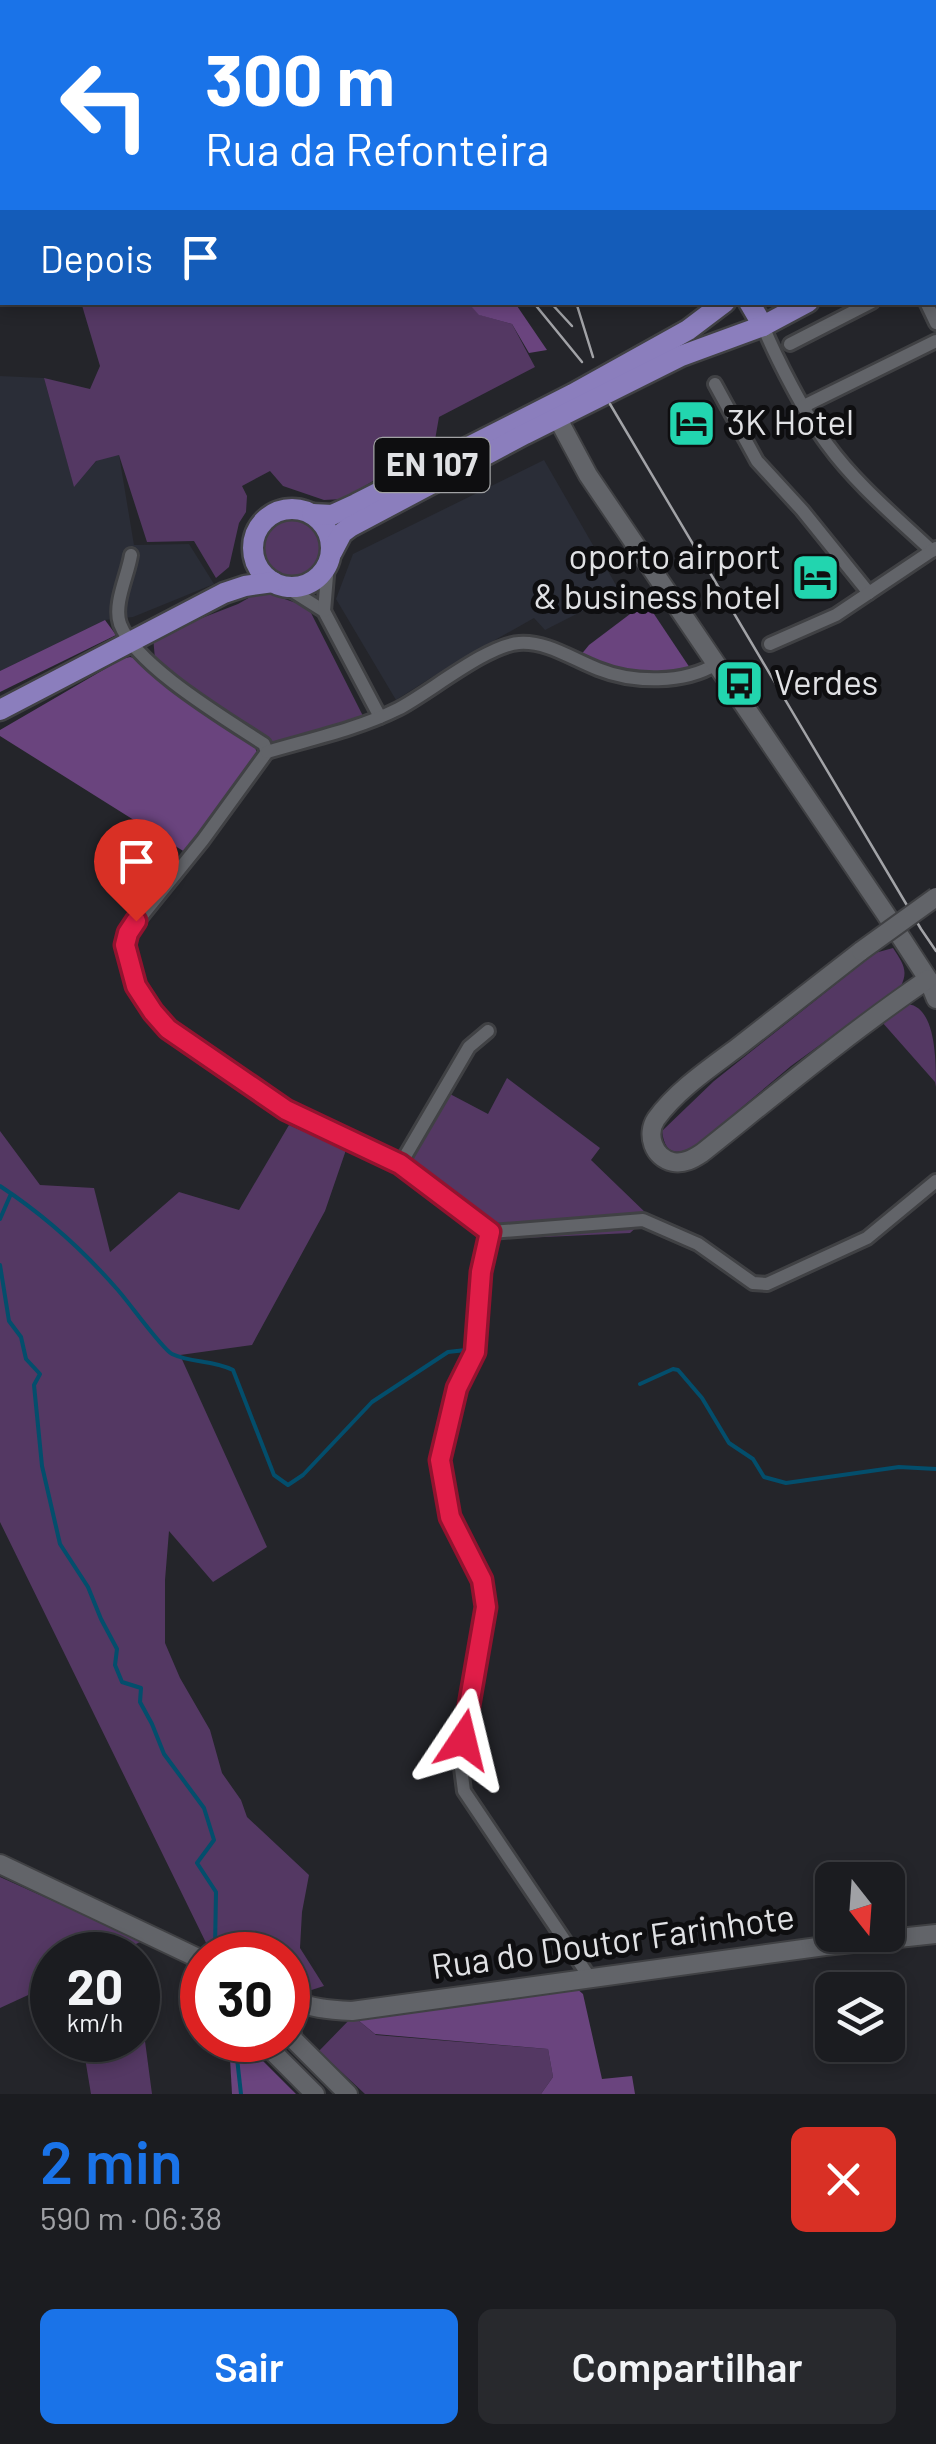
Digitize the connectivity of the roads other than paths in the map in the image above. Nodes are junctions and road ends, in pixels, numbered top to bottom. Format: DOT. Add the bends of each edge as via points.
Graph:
graph roads {
  1 [pos="721,305"];
  2 [pos="750,305"];
  3 [pos="802,305"];
  4 [pos="866,305"];
  5 [pos="764,326"];
  6 [pos="936,341"];
  7 [pos="790,344"];
  8 [pos="715,384"];
  9 [pos="804,406"];
  10 [pos="554,412"];
  11 [pos="312,514"];
  12 [pos="253,550"];
  13 [pos="934,550"];
  14 [pos="131,555"];
  15 [pos="330,558"];
  16 [pos="279,585"];
  17 [pos="224,593"];
  18 [pos="869,593"];
  19 [pos="324,610"];
  20 [pos="131,642"];
  21 [pos="770,644"];
  22 [pos="716,664"];
  23 [pos="0,710"];
  24 [pos="380,717"];
  25 [pos="268,752"];
  26 [pos="936,897"];
  27 [pos="928,979"];
  28 [pos="936,999"];
  29 [pos="488,1031"];
  30 [pos="400,1164"];
  31 [pos="936,1181"];
  32 [pos="490,1232"];
  33 [pos="0,1864"];
  34 [pos="936,1934"];
  35 [pos="180,1950"];
  36 [pos="590,1978"];
  37 [pos="310,2010"];
  38 [pos="310,2056"];
  39 [pos="283,2062"];
  40 [pos="314,2094"];
  41 [pos="348,2094"];
  1 -- 10 [label="main road, EN 107"];
  2 -- 5 [label="main road"];
  3 -- 5 [label="main road, EN 107"];
  4 -- 7 [label="street"];
  5 -- 9 [label="street"];
  5 -- 10 [label="main road, EN 107"];
  6 -- 9 [label="street"];
  8 -- 18 [label="street" via="757,462"];
  9 -- 13 [label="street" via="872,494"];
  10 -- 11 [label="main road, EN 107" via="332,515"];
  10 -- 15 [label="main road, EN 107" via="350,527"];
  10 -- 22 [label="main road" via="588,475"];
  11 -- 12 [label="main road, EN 107" via="294,508 269,516"];
  11 -- 15 [label="main road" via="331,539"];
  12 -- 16 [label="main road" via="263,574"];
  12 -- 17 [label="main road, EN 107"];
  13 -- 18 [label="street"];
  14 -- 20 [label="street" via="118,611"];
  15 -- 16 [label="main road, EN 107" via="311,583"];
  15 -- 19 [label="street"];
  16 -- 17 [label="main road, EN 107"];
  16 -- 19 [label="street"];
  17 -- 20 [label="main road, EN 107"];
  18 -- 21 [label="street"];
  19 -- 24 [label="street"];
  20 -- 23 [label="main road, EN 107"];
  20 -- 25 [label="street"];
  22 -- 24 [label="street" via="700,674 634,678 536,643 512,643"];
  22 -- 27 [label="main road"];
  24 -- 25 [label="street"];
  25 -- 30 [label="street" via="128,933 136,986 168,1029 274,1104"];
  26 -- 27 [label="main road, bridge" via="703,1074 652,1124 653,1146 675,1163 689,1161"];
  27 -- 28 [label="main road"];
  29 -- 30 [label="street" via="469,1047"];
  30 -- 32 [label="street"];
  31 -- 32 [label="street" via="867,1238 767,1284 753,1283 698,1244 643,1220"];
  32 -- 36 [label="street" via="475,1352 457,1388 440,1460 450,1517 482,1580 486,1607 460,1760 464,1792"];
  33 -- 35 [label="main road"];
  34 -- 36 [label="main road, Rua do Doutor Farinhote"];
  36 -- 37 [label="main road, Rua do Doutor Farinhote" via="352,2011"];
  38 -- 41 [label="main road"];
  39 -- 40 [label="main road"];
}
